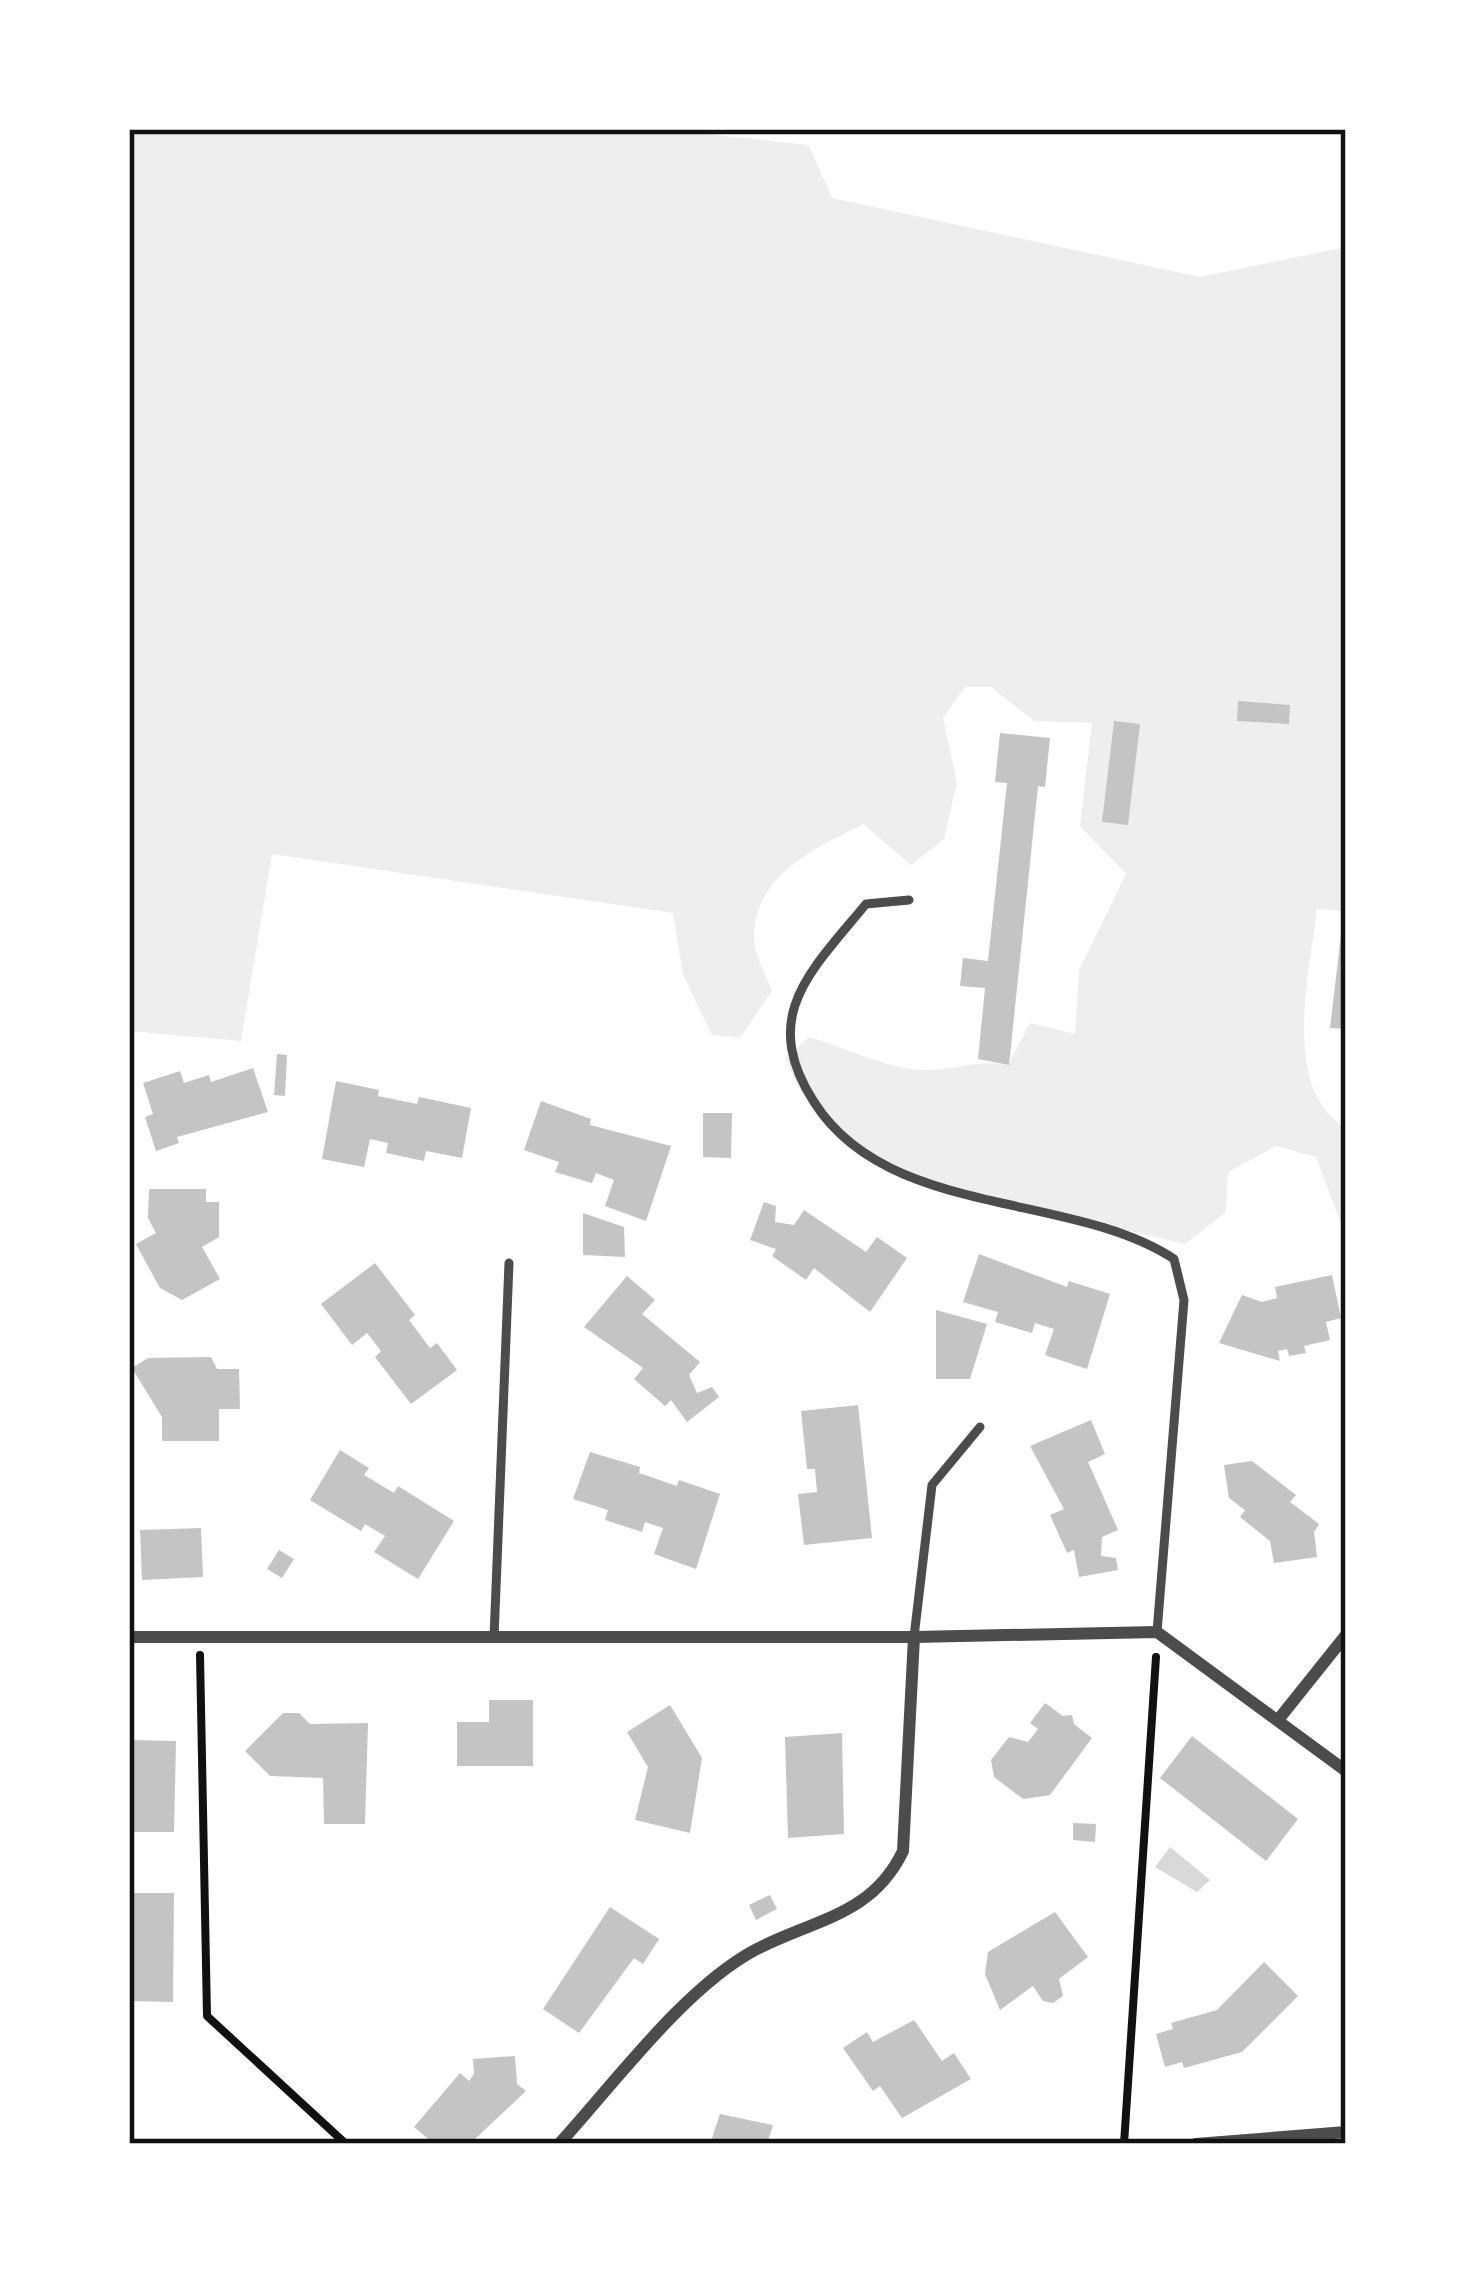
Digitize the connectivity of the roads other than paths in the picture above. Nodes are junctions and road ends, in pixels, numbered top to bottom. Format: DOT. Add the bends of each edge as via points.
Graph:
graph roads {
  1 [pos="909,900"];
  2 [pos="509,1263"];
  3 [pos="980,1427"];
  4 [pos="1157,1632"];
  5 [pos="1346,1635"];
  6 [pos="129,1637"];
  7 [pos="914,1637"];
  8 [pos="494,1638"];
  9 [pos="1278,1720"];
  10 [pos="1346,1772"];
  11 [pos="1346,2132"];
  12 [pos="559,2144"];
  13 [pos="1196,2144"];
  1 -- 4 [label="lane" via="866,904 825,953 788,1013 792,1068 831,1128 925,1185 1142,1238 1174,1259 1184,1300"];
  2 -- 8 [label="lane"];
  3 -- 7 [label="lane" via="932,1485"];
  4 -- 7 [label="street"];
  4 -- 9 [label="street"];
  5 -- 9 [label="street"];
  6 -- 8 [label="street"];
  7 -- 8 [label="street"];
  7 -- 12 [label="street" via="903,1851 888,1882 851,1909 751,1952 700,1993"];
  9 -- 10 [label="street"];
  11 -- 13 [label="street"];
}
